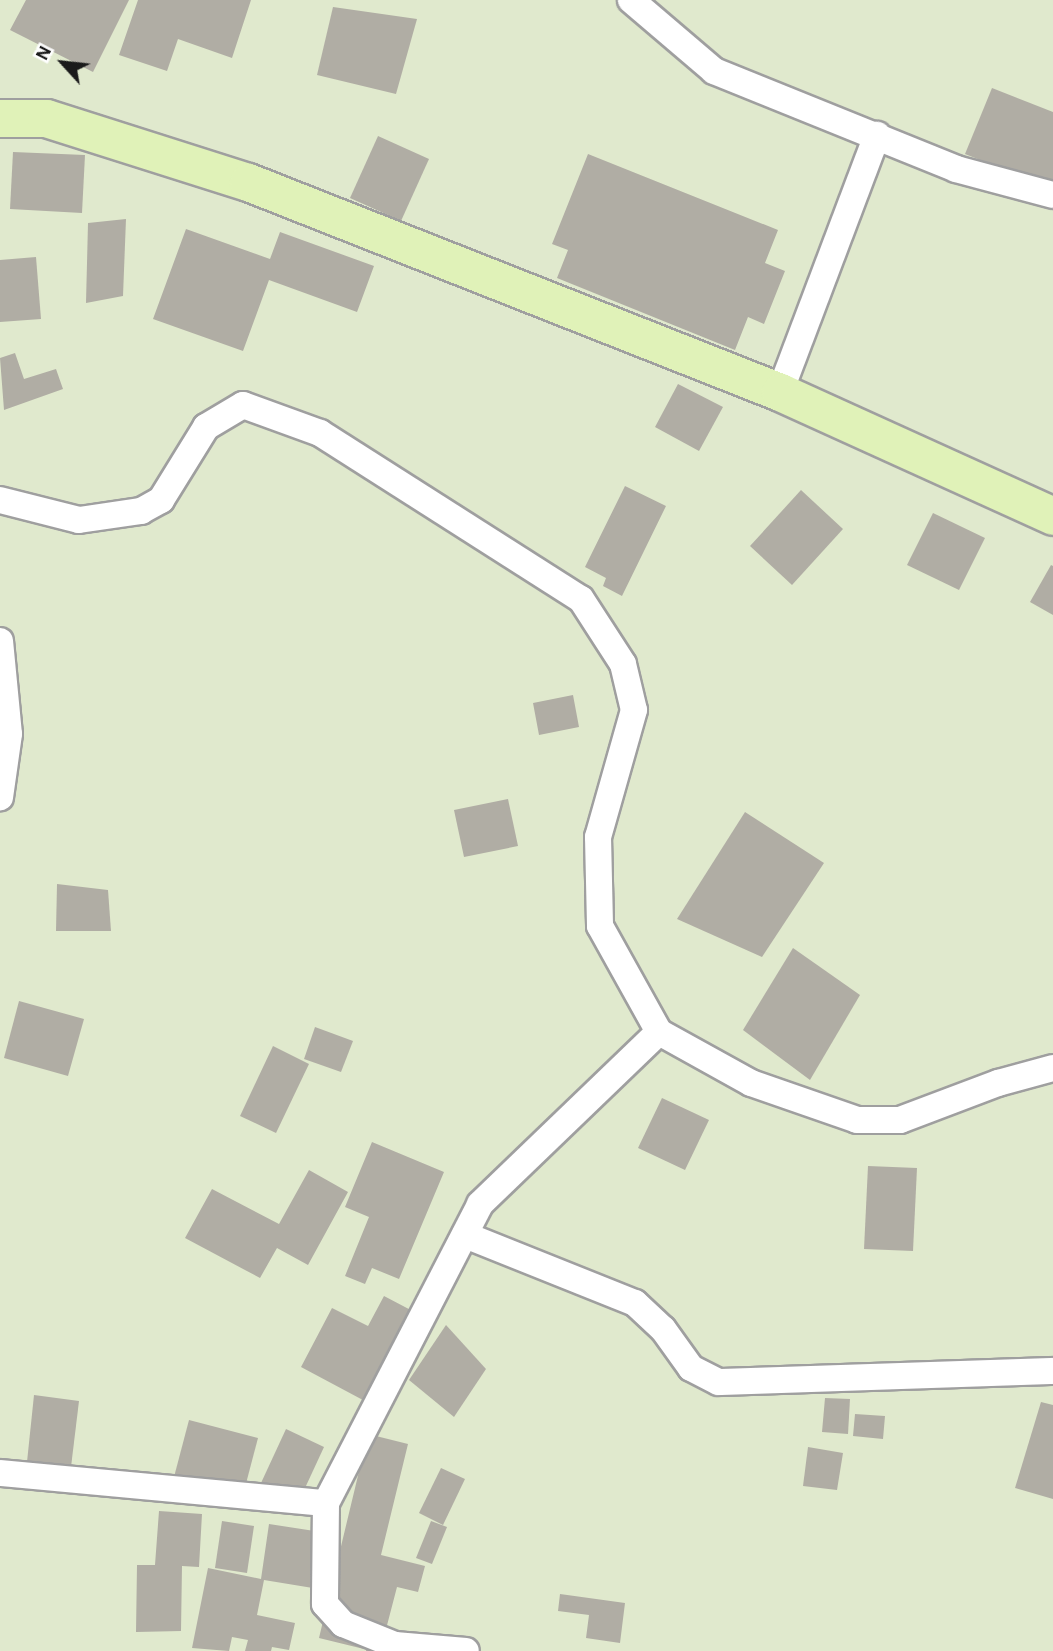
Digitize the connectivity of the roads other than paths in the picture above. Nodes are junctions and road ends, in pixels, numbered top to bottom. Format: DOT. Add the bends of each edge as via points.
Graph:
graph roads {
  1 [pos="631,0"];
  2 [pos="0,118"];
  3 [pos="877,135"];
  4 [pos="1053,195"];
  5 [pos="780,392"];
  6 [pos="0,500"];
  7 [pos="1053,516"];
  8 [pos="1,656"];
  9 [pos="0,797"];
  10 [pos="659,1032"];
  11 [pos="1053,1068"];
  12 [pos="465,1235"];
  13 [pos="1053,1371"];
  14 [pos="0,1473"];
  15 [pos="326,1503"];
  16 [pos="466,1651"];
  1 -- 3 [label="street" via="714,71"];
  2 -- 5 [label="main road" via="46,118 248,182"];
  3 -- 4 [label="street" via="956,169"];
  3 -- 5 [label="street"];
  5 -- 7 [label="main road"];
  6 -- 10 [label="street" via="79,520 141,511 161,499 206,427 243,405 320,433 581,599 623,664 634,710 598,837 600,926"];
  8 -- 9 [label="street" via="9,734"];
  10 -- 11 [label="street" via="751,1083 857,1120 900,1120"];
  10 -- 12 [label="street" via="518,1163 480,1203"];
  12 -- 13 [label="street" via="635,1303 663,1329 691,1368 719,1382"];
  12 -- 15 [label="street"];
  14 -- 15 [label="street"];
  15 -- 16 [label="street" via="325,1604 343,1624 395,1645"];
}
